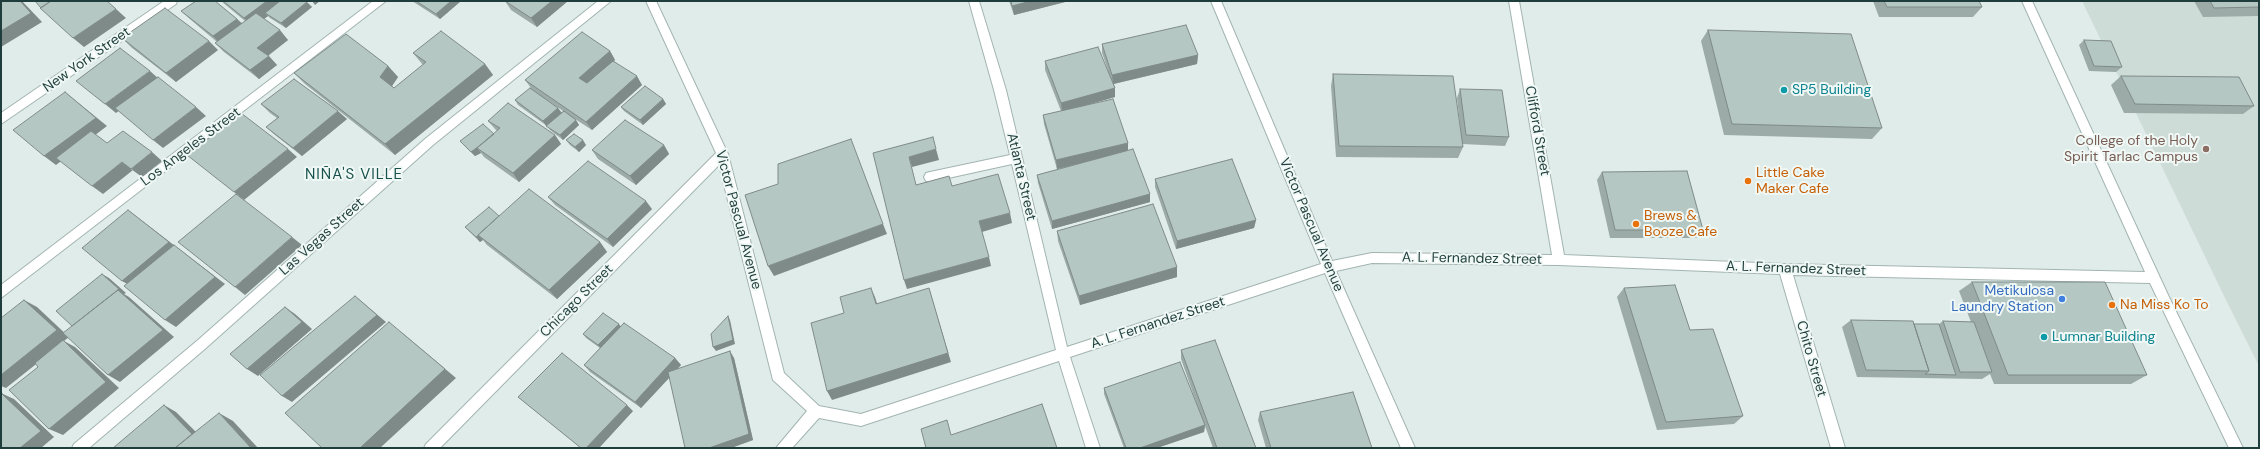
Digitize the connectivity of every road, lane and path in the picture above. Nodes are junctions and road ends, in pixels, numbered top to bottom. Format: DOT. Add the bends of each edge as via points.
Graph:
graph roads {
  1 [pos="172,1"];
  2 [pos="381,1"];
  3 [pos="606,1"];
  4 [pos="651,1"];
  5 [pos="974,1"];
  6 [pos="1216,1"];
  7 [pos="1514,1"];
  8 [pos="2027,1"];
  9 [pos="1,119"];
  10 [pos="722,154"];
  11 [pos="1017,158"];
  12 [pos="930,177"];
  13 [pos="1559,260"];
  14 [pos="1328,267"];
  15 [pos="1785,269"];
  16 [pos="2154,278"];
  17 [pos="1,292"];
  18 [pos="1063,355"];
  19 [pos="816,411"];
  20 [pos="79,448"];
  21 [pos="431,448"];
  22 [pos="783,448"];
  23 [pos="1093,448"];
  24 [pos="1408,448"];
  25 [pos="1838,448"];
  26 [pos="2236,448"];
  1 -- 9 [label="street, New York Street"];
  2 -- 17 [label="street, Los Angeles Street"];
  3 -- 20 [label="street, Las Vegas Street" via="429,142"];
  4 -- 10 [label="street, Victor Pascual Avenue"];
  5 -- 11 [label="street, Atlanta Street"];
  6 -- 14 [label="street, Victor Pascual Avenue"];
  7 -- 13 [label="street, Clifford Street"];
  8 -- 16 [label="street"];
  10 -- 19 [label="street, Victor Pascual Avenue" via="778,376"];
  10 -- 21 [label="street, Chicago Street"];
  11 -- 12 [label="street"];
  11 -- 18 [label="street, Atlanta Street"];
  13 -- 14 [label="street, A. L. Fernandez Street" via="1372,258"];
  13 -- 15 [label="street, A. L. Fernandez Street"];
  14 -- 18 [label="street, A. L. Fernandez Street"];
  14 -- 24 [label="street, Victor Pascual Avenue"];
  15 -- 16 [label="street, A. L. Fernandez Street"];
  15 -- 25 [label="street, Chito Street"];
  16 -- 26 [label="street"];
  18 -- 19 [label="street, A. L. Fernandez Street" via="861,420"];
  18 -- 23 [label="street, Atlanta Street"];
  19 -- 22 [label="street"];
}
